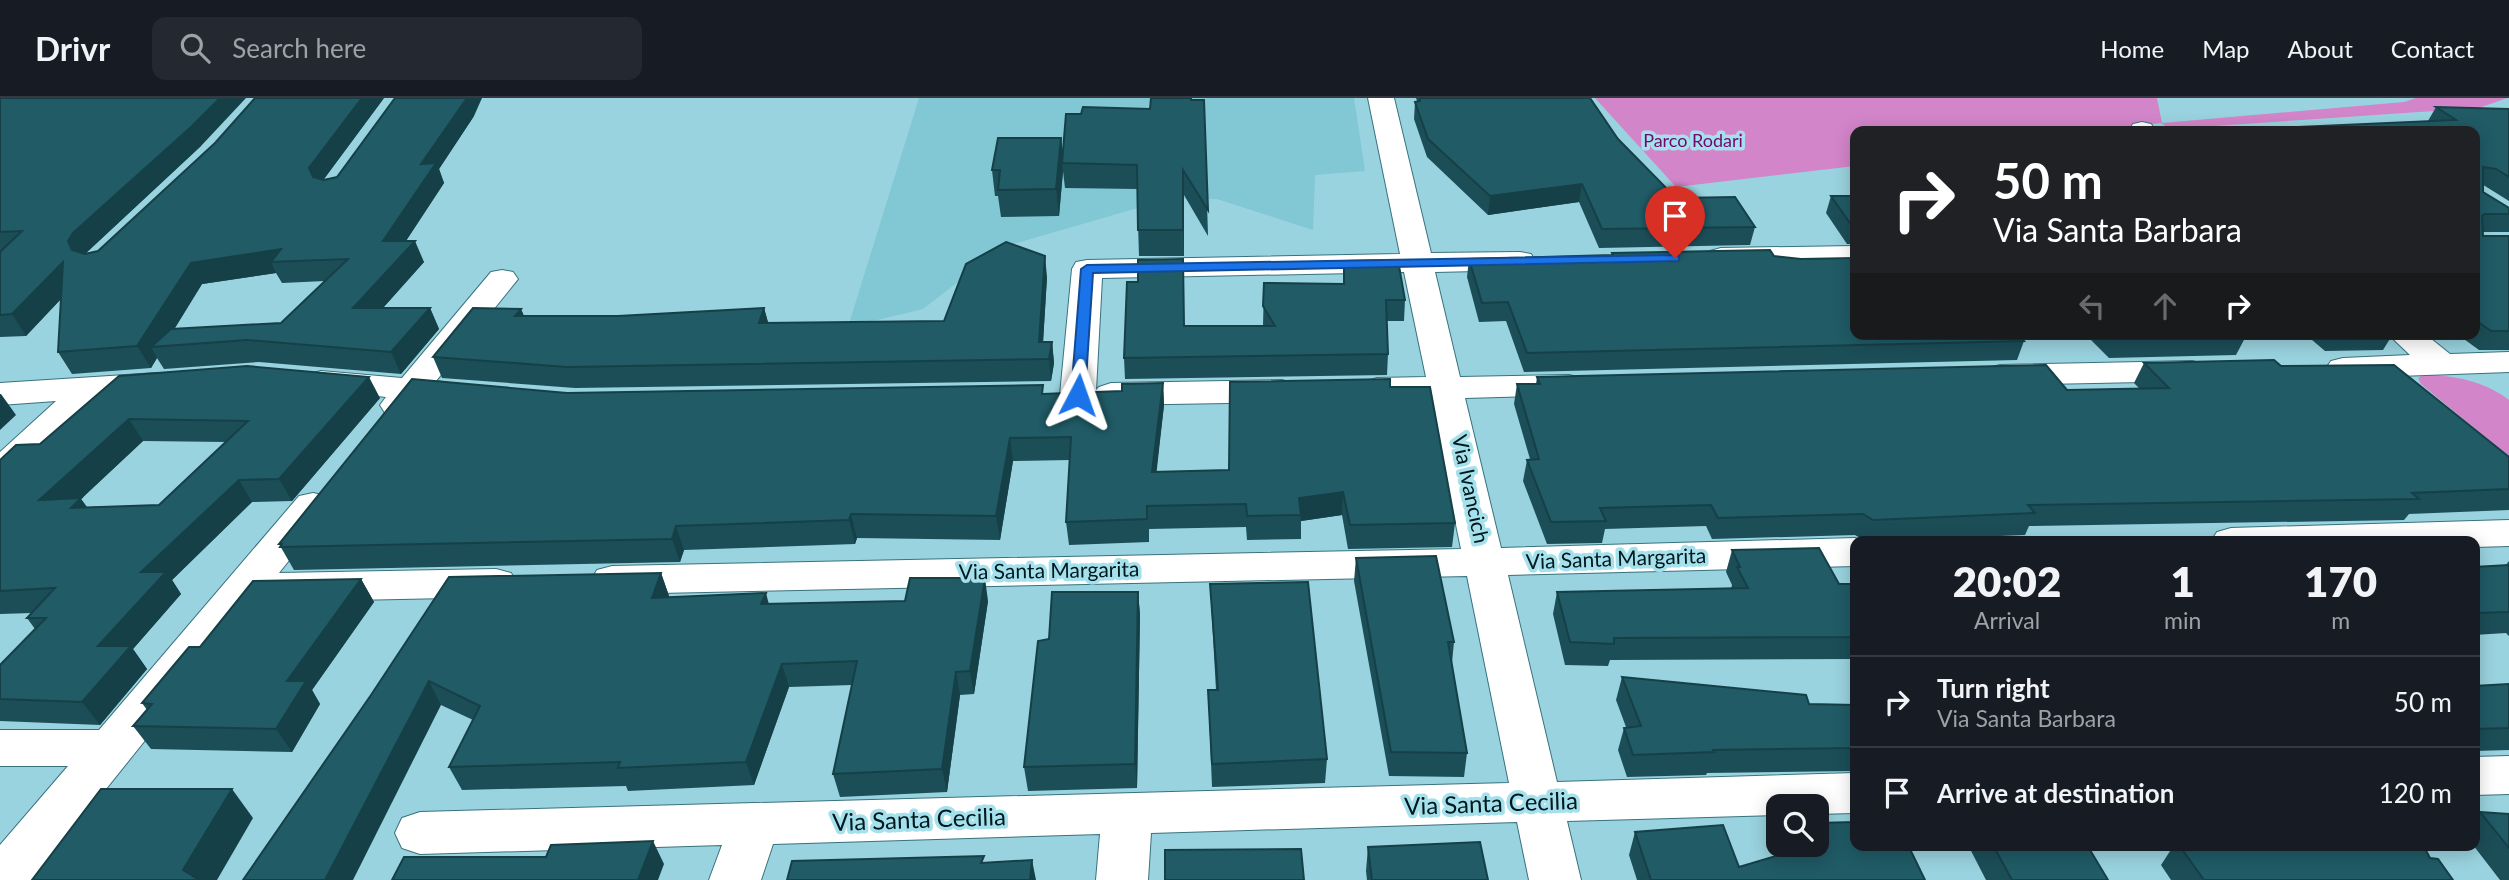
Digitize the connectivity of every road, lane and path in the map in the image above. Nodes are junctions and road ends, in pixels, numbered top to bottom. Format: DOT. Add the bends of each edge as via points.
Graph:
graph roads {
  1 [pos="1381,98"];
  2 [pos="1850,255"];
  3 [pos="1699,258"];
  4 [pos="1546,261"];
  5 [pos="1418,263"];
  6 [pos="502,279"];
  7 [pos="2411,340"];
  8 [pos="2441,364"];
  9 [pos="2384,367"];
  10 [pos="2315,368"];
  11 [pos="2501,368"];
  12 [pos="2218,370"];
  13 [pos="1968,376"];
  14 [pos="287,378"];
  15 [pos="194,380"];
  16 [pos="1594,384"];
  17 [pos="1448,387"];
  18 [pos="90,388"];
  19 [pos="1352,389"];
  20 [pos="411,390"];
  21 [pos="1311,390"];
  22 [pos="0,394"];
  23 [pos="2417,394"];
  24 [pos="493,396"];
  25 [pos="376,431"];
  26 [pos="0,472"];
  27 [pos="341,472"];
  28 [pos="2509,533"];
  29 [pos="2405,536"];
  30 [pos="1850,552"];
  31 [pos="1486,562"];
  32 [pos="579,581"];
  33 [pos="537,582"];
  34 [pos="243,588"];
  35 [pos="0,748"];
  36 [pos="110,748"];
  37 [pos="2509,775"];
  38 [pos="2480,776"];
  39 [pos="1850,793"];
  40 [pos="1539,802"];
  41 [pos="1127,814"];
  42 [pos="754,824"];
  43 [pos="420,833"];
  44 [pos="2,880"];
  45 [pos="734,880"];
  46 [pos="1122,880"];
  47 [pos="1555,880"];
  1 -- 5 [label="street, Via Ivancich"];
  2 -- 3 [label="street"];
  4 -- 5 [label="street"];
  5 -- 17 [label="street, Via Ivancich"];
  5 -- 21 [label="street" via="1087,269 1064,395"];
  6 -- 20 [label="street"];
  7 -- 8 [label="street"];
  8 -- 9 [label="street"];
  8 -- 11 [label="street"];
  9 -- 10 [label="street"];
  9 -- 23 [label="street"];
  12 -- 13 [label="street"];
  14 -- 20 [label="street"];
  15 -- 18 [label="street"];
  16 -- 17 [label="street"];
  17 -- 19 [label="street"];
  17 -- 31 [label="street, Via Ivancich"];
  18 -- 22 [label="street"];
  18 -- 26 [label="street"];
  20 -- 24 [label="street"];
  20 -- 25 [label="street"];
  27 -- 34 [label="street"];
  28 -- 29 [label="street"];
  30 -- 31 [label="street, Via Santa Margarita"];
  31 -- 32 [label="street, Via Santa Margarita"];
  31 -- 40 [label="street, Via Ivancich"];
  33 -- 34 [label="street"];
  34 -- 36 [label="street"];
  35 -- 36 [label="street"];
  36 -- 44 [label="street"];
  37 -- 38 [label="street"];
  39 -- 40 [label="street, Via Santa Cecilia"];
  40 -- 41 [label="street, Via Santa Cecilia"];
  40 -- 47 [label="street, Via Ivancich"];
  41 -- 42 [label="street, Via Santa Cecilia"];
  41 -- 46 [label="street"];
  42 -- 43 [label="street, Via Santa Cecilia"];
  42 -- 45 [label="street"];
}
